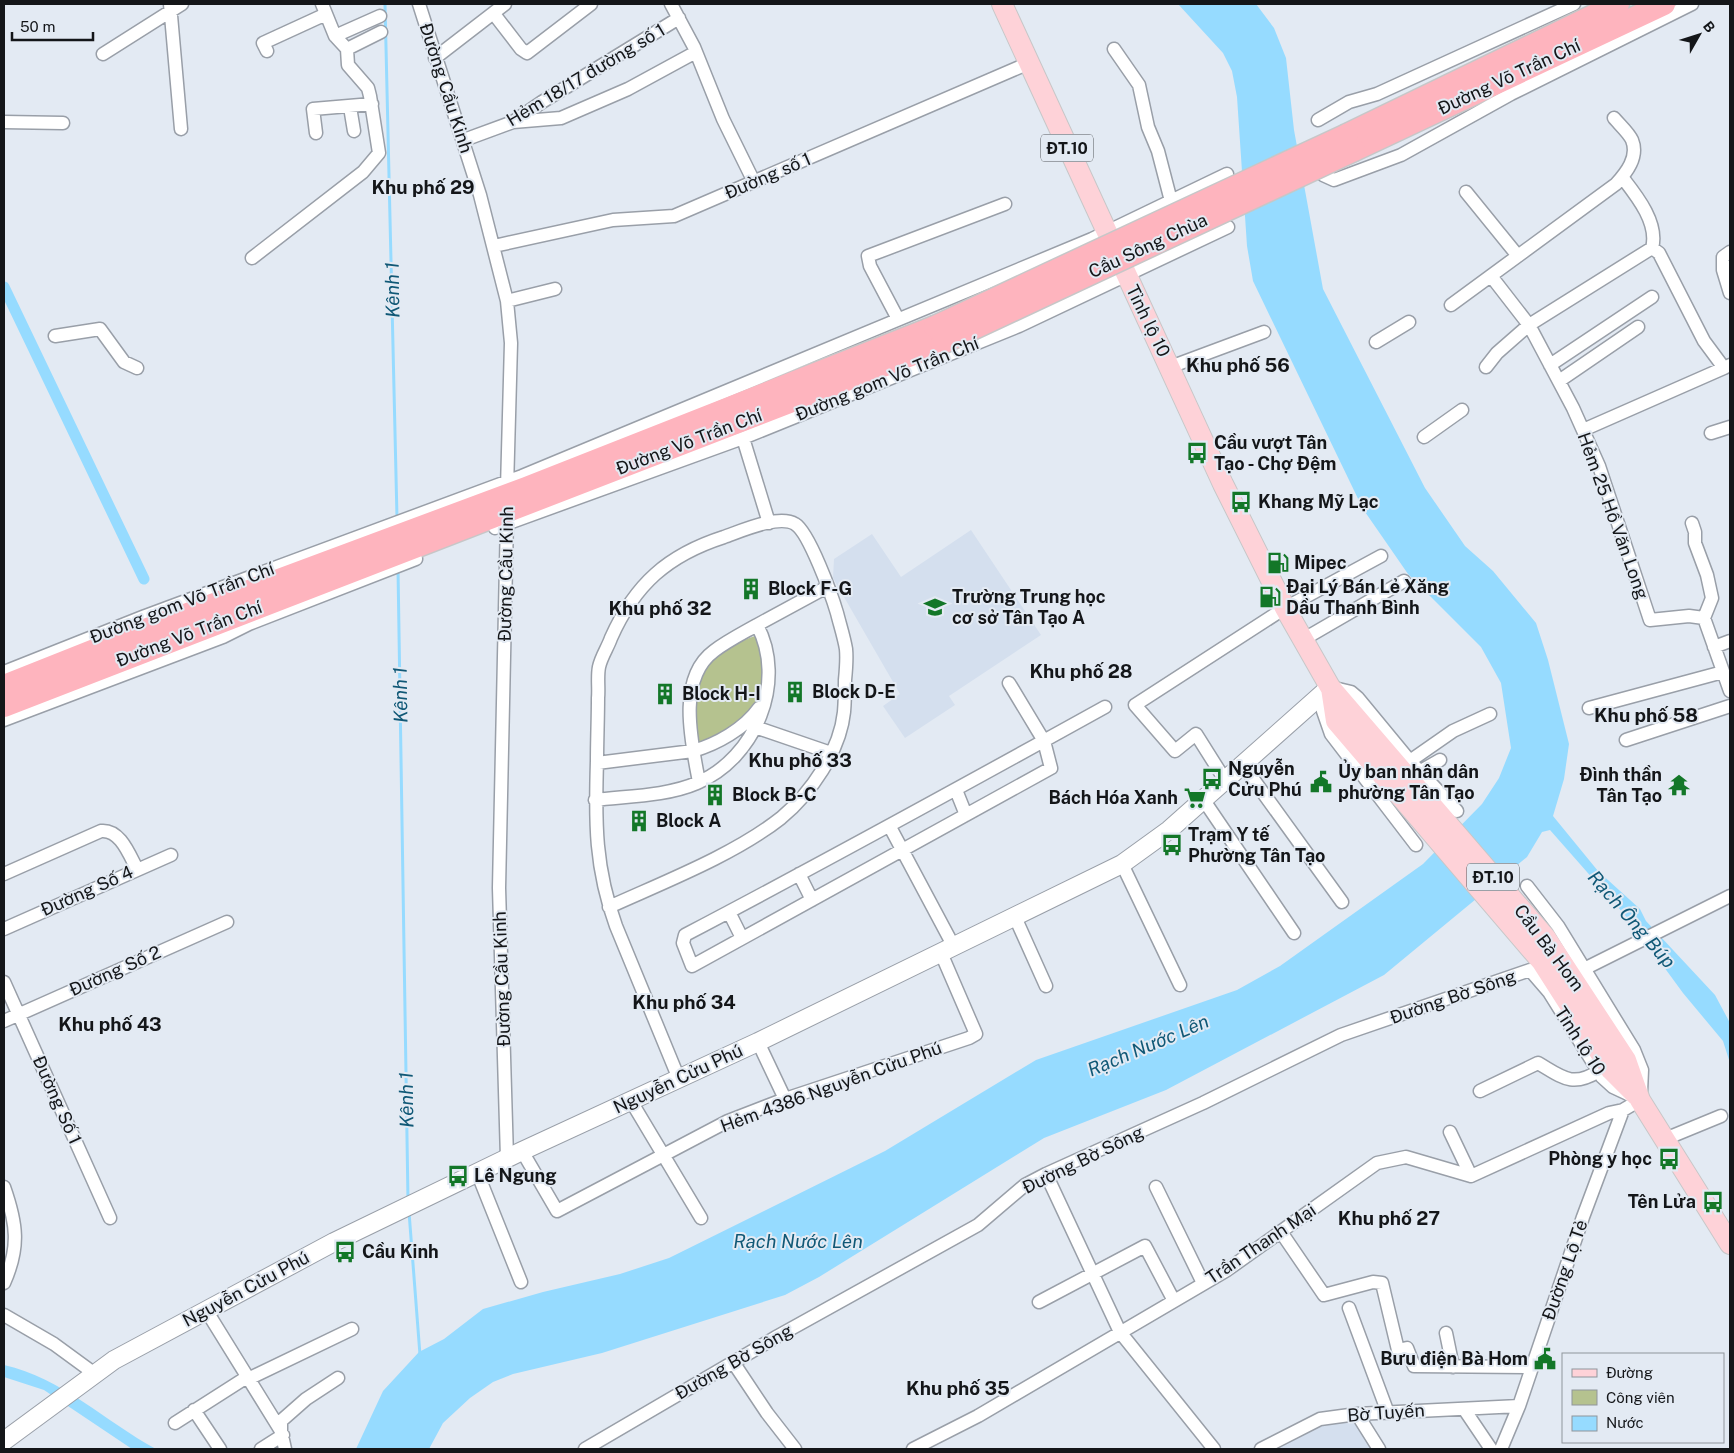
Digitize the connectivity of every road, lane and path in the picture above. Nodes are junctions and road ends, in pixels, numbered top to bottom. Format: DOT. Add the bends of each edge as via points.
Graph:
graph roads {
  1 [pos="182,4"];
  2 [pos="419,4"];
  3 [pos="505,4"];
  4 [pos="591,4"];
  5 [pos="671,4"];
  6 [pos="1002,4"];
  7 [pos="1574,4"];
  8 [pos="1618,4"];
  9 [pos="1664,4"];
  10 [pos="1692,4"];
  11 [pos="170,8"];
  12 [pos="323,9"];
  13 [pos="494,14"];
  14 [pos="380,16"];
  15 [pos="679,18"];
  16 [pos="381,32"];
  17 [pos="335,36"];
  18 [pos="347,49"];
  19 [pos="1114,49"];
  20 [pos="267,51"];
  21 [pos="696,52"];
  22 [pos="103,54"];
  23 [pos="436,58"];
  24 [pos="1029,63"];
  25 [pos="372,104"];
  26 [pos="350,107"];
  27 [pos="1614,118"];
  28 [pos="1318,120"];
  29 [pos="4,122"];
  30 [pos="513,122"];
  31 [pos="63,123"];
  32 [pos="181,129"];
  33 [pos="354,130"];
  34 [pos="316,133"];
  35 [pos="464,140"];
  36 [pos="1350,142"];
  37 [pos="1227,174"];
  38 [pos="1323,176"];
  39 [pos="1622,177"];
  40 [pos="754,182"];
  41 [pos="1466,192"];
  42 [pos="1171,201"];
  43 [pos="1004,204"];
  44 [pos="1228,227"];
  45 [pos="1106,232"];
  46 [pos="494,246"];
  47 [pos="1652,248"];
  48 [pos="1730,252"];
  49 [pos="1518,256"];
  50 [pos="252,258"];
  51 [pos="1126,276"];
  52 [pos="1491,276"];
  53 [pos="555,289"];
  54 [pos="1730,293"];
  55 [pos="1652,298"];
  56 [pos="507,301"];
  57 [pos="1451,305"];
  58 [pos="898,319"];
  59 [pos="1409,322"];
  60 [pos="1530,325"];
  61 [pos="1638,327"];
  62 [pos="1264,332"];
  63 [pos="939,335"];
  64 [pos="55,336"];
  65 [pos="1376,342"];
  66 [pos="1550,365"];
  67 [pos="1727,366"];
  68 [pos="1170,367"];
  69 [pos="1486,367"];
  70 [pos="136,368"];
  71 [pos="1559,381"];
  72 [pos="1462,410"];
  73 [pos="1730,427"];
  74 [pos="1583,430"];
  75 [pos="1711,433"];
  76 [pos="1424,437"];
  77 [pos="742,438"];
  78 [pos="507,503"];
  79 [pos="769,522"];
  80 [pos="1692,523"];
  81 [pos="426,526"];
  82 [pos="369,555"];
  83 [pos="1381,556"];
  84 [pos="1404,581"];
  85 [pos="828,587"];
  86 [pos="1286,608"];
  87 [pos="1704,618"];
  88 [pos="757,625"];
  89 [pos="1304,639"];
  90 [pos="1730,641"];
  91 [pos="1714,647"];
  92 [pos="4,672"];
  93 [pos="1723,672"];
  94 [pos="1009,682"];
  95 [pos="4,686"];
  96 [pos="1330,687"];
  97 [pos="1730,692"];
  98 [pos="766,698"];
  99 [pos="4,706"];
  100 [pos="1730,706"];
  101 [pos="1105,707"];
  102 [pos="1590,708"];
  103 [pos="1341,713"];
  104 [pos="1490,714"];
  105 [pos="4,720"];
  106 [pos="755,727"];
  107 [pos="1626,740"];
  108 [pos="1044,741"];
  109 [pos="693,752"];
  110 [pos="831,753"];
  111 [pos="1440,760"];
  112 [pos="1410,762"];
  113 [pos="596,763"];
  114 [pos="1243,765"];
  115 [pos="1419,772"];
  116 [pos="1226,780"];
  117 [pos="699,782"];
  118 [pos="956,790"];
  119 [pos="1203,799"];
  120 [pos="596,800"];
  121 [pos="1457,811"];
  122 [pos="966,815"];
  123 [pos="890,827"];
  124 [pos="1416,845"];
  125 [pos="903,850"];
  126 [pos="171,854"];
  127 [pos="1122,864"];
  128 [pos="137,869"];
  129 [pos="4,874"];
  130 [pos="799,874"];
  131 [pos="1527,886"];
  132 [pos="1730,896"];
  133 [pos="812,900"];
  134 [pos="1342,902"];
  135 [pos="609,907"];
  136 [pos="729,912"];
  137 [pos="1015,917"];
  138 [pos="227,922"];
  139 [pos="4,929"];
  140 [pos="1294,932"];
  141 [pos="742,938"];
  142 [pos="948,950"];
  143 [pos="1584,969"];
  144 [pos="1530,970"];
  145 [pos="4,982"];
  146 [pos="1180,985"];
  147 [pos="1046,986"];
  148 [pos="19,1014"];
  149 [pos="4,1021"];
  150 [pos="758,1042"];
  151 [pos="1612,1067"];
  152 [pos="679,1079"];
  153 [pos="1480,1092"];
  154 [pos="785,1099"];
  155 [pos="1640,1100"];
  156 [pos="632,1101"];
  157 [pos="1623,1110"];
  158 [pos="1721,1116"];
  159 [pos="1450,1132"];
  160 [pos="1665,1139"];
  161 [pos="514,1154"];
  162 [pos="664,1156"];
  163 [pos="477,1172"];
  164 [pos="1046,1174"];
  165 [pos="1471,1176"];
  166 [pos="4,1187"];
  167 [pos="1156,1187"];
  168 [pos="9,1218"];
  169 [pos="110,1218"];
  170 [pos="701,1218"];
  171 [pos="1280,1232"];
  172 [pos="1730,1244"];
  173 [pos="1092,1273"];
  174 [pos="521,1282"];
  175 [pos="4,1283"];
  176 [pos="1203,1283"];
  177 [pos="1174,1301"];
  178 [pos="1039,1302"];
  179 [pos="1349,1308"];
  180 [pos="206,1310"];
  181 [pos="4,1315"];
  182 [pos="352,1329"];
  183 [pos="1120,1332"];
  184 [pos="1446,1333"];
  185 [pos="733,1362"];
  186 [pos="1453,1367"];
  187 [pos="1532,1367"];
  188 [pos="95,1374"];
  189 [pos="248,1378"];
  190 [pos="338,1378"];
  191 [pos="1519,1406"];
  192 [pos="1464,1409"];
  193 [pos="194,1410"];
  194 [pos="1388,1412"];
  195 [pos="1357,1414"];
  196 [pos="174,1423"];
  197 [pos="282,1433"];
  198 [pos="4,1441"];
  199 [pos="220,1449"];
  200 [pos="261,1449"];
  201 [pos="285,1449"];
  202 [pos="585,1449"];
  203 [pos="795,1449"];
  204 [pos="913,1449"];
  205 [pos="1214,1449"];
  206 [pos="1261,1449"];
  207 [pos="1380,1449"];
  208 [pos="1491,1449"];
  209 [pos="1501,1449"];
  1 -- 11 [label="street"];
  2 -- 23 [label="street, Đường Cầu Kinh"];
  3 -- 13 [label="street"];
  4 -- 13 [label="street" via="530,52 521,49"];
  5 -- 15 [label="street"];
  6 -- 24 [label="main road, Tỉnh lộ 10 / ĐT.10"];
  7 -- 28 [label="street" via="1377,94 1349,102"];
  8 -- 36 [label="highway, Đường Võ Trần Chí"];
  9 -- 36 [label="highway, Đường Võ Trần Chí"];
  10 -- 38 [label="street" via="1511,94 1401,154 1334,180"];
  11 -- 22 [label="street"];
  11 -- 32 [label="street"];
  12 -- 17 [label="street"];
  12 -- 20 [label="street" via="263,43"];
  13 -- 23 [label="street"];
  14 -- 17 [label="street"];
  15 -- 21 [label="street"];
  15 -- 30 [label="street, Hẻm 18/17 đường số 1"];
  16 -- 18 [label="street"];
  17 -- 18 [label="street"];
  18 -- 25 [label="street" via="348,65 368,88"];
  19 -- 42 [label="street" via="1138,85"];
  21 -- 30 [label="street" via="561,118"];
  21 -- 40 [label="street" via="723,119"];
  23 -- 35 [label="street, Đường Cầu Kinh"];
  24 -- 40 [label="street, Đường số 1"];
  24 -- 45 [label="main road, Tỉnh lộ 10 / ĐT.10"];
  25 -- 26 [label="street"];
  25 -- 50 [label="street" via="379,153 363,172"];
  26 -- 33 [label="street"];
  26 -- 34 [label="street" via="313,109"];
  27 -- 39 [label="street" via="1633,140 1629,170"];
  29 -- 31 [label="street"];
  30 -- 35 [label="street, Hẻm 18/17 đường số 1"];
  35 -- 46 [label="street, Đường Cầu Kinh"];
  36 -- 63 [label="highway, Cầu Sông Chùa, bridge"];
  37 -- 42 [label="street, Đường gom Võ Trần Chí"];
  39 -- 47 [label="street" via="1639,200 1652,229"];
  39 -- 49 [label="street"];
  40 -- 46 [label="street, Đường số 1" via="674,216 612,220"];
  41 -- 49 [label="street"];
  42 -- 45 [label="street, Đường gom Võ Trần Chí"];
  43 -- 58 [label="street" via="868,256"];
  44 -- 51 [label="street, Đường gom Võ Trần Chí"];
  45 -- 51 [label="main road, Tỉnh lộ 10 / ĐT.10"];
  45 -- 58 [label="street, Đường gom Võ Trần Chí"];
  46 -- 56 [label="street, Đường Cầu Kinh"];
  47 -- 60 [label="street"];
  47 -- 67 [label="street" via="1659,253 1701,334"];
  48 -- 54 [label="street" via="1723,257 1723,270"];
  49 -- 52 [label="street"];
  51 -- 68 [label="main road, Tỉnh lộ 10 / ĐT.10"];
  51 -- 77 [label="street, Đường gom Võ Trần Chí" via="1020,326"];
  52 -- 57 [label="street"];
  52 -- 60 [label="street, Hẻm 25 Hồ Văn Long"];
  53 -- 56 [label="street"];
  55 -- 66 [label="street"];
  56 -- 78 [label="street, Đường Cầu Kinh" via="511,344"];
  58 -- 78 [label="street, Đường gom Võ Trần Chí"];
  59 -- 65 [label="street"];
  60 -- 66 [label="street, Hẻm 25 Hồ Văn Long"];
  60 -- 69 [label="street" via="1497,353"];
  61 -- 71 [label="street"];
  62 -- 68 [label="street"];
  63 -- 78 [label="highway, Đường Võ Trần Chí"];
  64 -- 70 [label="street" via="100,329 124,362"];
  66 -- 71 [label="street, Hẻm 25 Hồ Văn Long"];
  67 -- 74 [label="street"];
  68 -- 86 [label="main road, Tỉnh lộ 10 / ĐT.10" via="1223,484"];
  71 -- 74 [label="street, Hẻm 25 Hồ Văn Long"];
  72 -- 76 [label="street"];
  73 -- 75 [label="street"];
  74 -- 87 [label="street, Hẻm 25 Hồ Văn Long" via="1599,466 1650,620 1689,616"];
  77 -- 78 [label="street, Đường gom Võ Trần Chí"];
  77 -- 79 [label="street"];
  78 -- 81 [label="highway, Đường Võ Trần Chí"];
  78 -- 81 [label="street, Đường gom Võ Trần Chí"];
  78 -- 82 [label="street, Đường gom Võ Trần Chí" via="420,557"];
  78 -- 161 [label="street, Đường Cầu Kinh" via="499,888"];
  79 -- 85 [label="street" via="790,522 804,533"];
  79 -- 113 [label="street" via="694,549 654,573 640,588 615,629 599,666"];
  80 -- 87 [label="street" via="1712,598"];
  81 -- 82 [label="highway, Đường Võ Trần Chí"];
  81 -- 82 [label="street, Đường gom Võ Trần Chí"];
  82 -- 92 [label="street, Đường gom Võ Trần Chí" via="145,616"];
  82 -- 95 [label="highway, Đường Võ Trần Chí" via="150,628"];
  82 -- 99 [label="highway, Đường Võ Trần Chí"];
  82 -- 105 [label="street" via="223,637"];
  83 -- 86 [label="street"];
  84 -- 89 [label="street"];
  85 -- 88 [label="street"];
  85 -- 110 [label="street" via="846,650 844,713"];
  86 -- 89 [label="main road, Tỉnh lộ 10 / ĐT.10"];
  86 -- 116 [label="street" via="1135,705 1176,751 1196,734"];
  87 -- 91 [label="street"];
  88 -- 98 [label="street" via="770,660"];
  88 -- 109 [label="street" via="712,651 702,664 688,712"];
  89 -- 96 [label="main road, Tỉnh lộ 10 / ĐT.10"];
  90 -- 91 [label="street"];
  91 -- 93 [label="street"];
  93 -- 97 [label="street"];
  93 -- 102 [label="street"];
  94 -- 108 [label="street"];
  96 -- 103 [label="main road, Tỉnh lộ 10 / ĐT.10"];
  96 -- 112 [label="street" via="1351,692 1358,698"];
  96 -- 114 [label="main road, Nguyễn Cửu Phú"];
  96 -- 124 [label="street" via="1323,711 1331,734"];
  98 -- 106 [label="street"];
  98 -- 109 [label="street" via="753,716 729,734"];
  100 -- 107 [label="street"];
  101 -- 108 [label="street"];
  103 -- 151 [label="main road, Cầu Bà Hom / ĐT.10" via="1542,962"];
  104 -- 112 [label="street" via="1453,731"];
  106 -- 110 [label="street"];
  106 -- 117 [label="street" via="729,762"];
  108 -- 118 [label="street"];
  108 -- 122 [label="street" via="1051,768"];
  109 -- 113 [label="street"];
  109 -- 117 [label="street"];
  110 -- 135 [label="street" via="796,803 771,825 710,859"];
  111 -- 115 [label="street"];
  112 -- 115 [label="street"];
  113 -- 120 [label="street"];
  114 -- 116 [label="main road, Nguyễn Cửu Phú"];
  114 -- 134 [label="street"];
  115 -- 121 [label="street"];
  116 -- 119 [label="main road, Nguyễn Cửu Phú"];
  117 -- 120 [label="street" via="682,788"];
  118 -- 122 [label="street"];
  118 -- 123 [label="street"];
  119 -- 127 [label="main road, Nguyễn Cửu Phú" via="1146,848"];
  119 -- 140 [label="street"];
  120 -- 135 [label="street" via="599,866"];
  122 -- 125 [label="street"];
  123 -- 125 [label="street"];
  123 -- 130 [label="street"];
  125 -- 133 [label="street"];
  125 -- 142 [label="street"];
  126 -- 128 [label="street, Đường Số 4"];
  127 -- 137 [label="main road, Nguyễn Cửu Phú"];
  127 -- 146 [label="street"];
  128 -- 129 [label="street" via="119,838 108,830"];
  128 -- 139 [label="street, Đường Số 4"];
  130 -- 133 [label="street"];
  130 -- 136 [label="street"];
  131 -- 143 [label="street, ĐT.10" via="1554,919"];
  132 -- 143 [label="street"];
  133 -- 141 [label="street"];
  135 -- 152 [label="street"];
  136 -- 141 [label="street"];
  136 -- 141 [label="street" via="684,935 683,943 692,966"];
  137 -- 142 [label="main road, Nguyễn Cửu Phú"];
  137 -- 147 [label="street"];
  138 -- 148 [label="street, Đường Số 2"];
  142 -- 150 [label="main road, Nguyễn Cửu Phú"];
  142 -- 154 [label="street, Hẻm 4386 Nguyễn Cửu Phú" via="976,1034"];
  143 -- 155 [label="street, ĐT.10" via="1638,1056 1642,1070"];
  144 -- 151 [label="street, Tỉnh lộ 10"];
  144 -- 164 [label="street, Đường Bờ Sông" via="1340,1035 1203,1103"];
  145 -- 148 [label="street, Đường Số 1"];
  148 -- 149 [label="street, Đường Số 2"];
  148 -- 169 [label="street, Đường Số 1"];
  150 -- 152 [label="main road, Nguyễn Cửu Phú"];
  150 -- 154 [label="street"];
  151 -- 153 [label="street" via="1586,1079 1569,1081 1538,1063"];
  151 -- 155 [label="main road, Tỉnh lộ 10 / ĐT.10"];
  152 -- 156 [label="main road, Nguyễn Cửu Phú"];
  154 -- 162 [label="street, Hẻm 4386 Nguyễn Cửu Phú" via="728,1121"];
  155 -- 157 [label="street"];
  155 -- 160 [label="main road, Tỉnh lộ 10 / ĐT.10"];
  156 -- 161 [label="main road, Nguyễn Cửu Phú"];
  156 -- 162 [label="street"];
  157 -- 165 [label="street" via="1608,1113"];
  157 -- 187 [label="street, Đường Lộ Tẻ"];
  158 -- 160 [label="street"];
  159 -- 165 [label="street"];
  160 -- 172 [label="main road, Tỉnh lộ 10 / ĐT.10"];
  161 -- 162 [label="street, Hẻm 4386 Nguyễn Cửu Phú" via="557,1211"];
  161 -- 163 [label="main road, Nguyễn Cửu Phú"];
  162 -- 170 [label="street"];
  163 -- 174 [label="street"];
  163 -- 180 [label="main road, Nguyễn Cửu Phú" via="385,1216"];
  164 -- 173 [label="street"];
  164 -- 185 [label="street, Đường Bờ Sông" via="1025,1185 978,1225"];
  165 -- 171 [label="street, Trần Thanh Mại" via="1406,1157 1377,1163"];
  166 -- 168 [label="street"];
  167 -- 176 [label="street"];
  168 -- 175 [label="street" via="16,1235 14,1257"];
  171 -- 176 [label="street, Trần Thanh Mại"];
  171 -- 186 [label="street" via="1324,1295 1373,1282 1382,1283 1398,1350 1407,1348 1414,1366"];
  173 -- 177 [label="street" via="1145,1246"];
  173 -- 178 [label="street"];
  173 -- 183 [label="street"];
  176 -- 177 [label="street, Trần Thanh Mại"];
  177 -- 183 [label="street, Trần Thanh Mại"];
  179 -- 194 [label="street"];
  180 -- 188 [label="main road, Nguyễn Cửu Phú" via="114,1360"];
  180 -- 189 [label="street"];
  181 -- 188 [label="street" via="54,1344"];
  182 -- 189 [label="street"];
  183 -- 204 [label="street, Trần Thanh Mại" via="978,1416"];
  183 -- 205 [label="street"];
  184 -- 186 [label="street"];
  185 -- 202 [label="street, Đường Bờ Sông"];
  185 -- 203 [label="street"];
  186 -- 187 [label="street"];
  187 -- 191 [label="street, Đường Lộ Tẻ"];
  188 -- 198 [label="main road, Nguyễn Cửu Phú"];
  189 -- 193 [label="street"];
  189 -- 197 [label="street"];
  190 -- 197 [label="street" via="281,1420"];
  191 -- 192 [label="street, Bờ Tuyến"];
  191 -- 209 [label="street, Đường Lộ Tẻ"];
  192 -- 194 [label="street, Bờ Tuyến"];
  192 -- 208 [label="street"];
  193 -- 196 [label="street"];
  193 -- 199 [label="street"];
  194 -- 195 [label="street, Bờ Tuyến"];
  195 -- 206 [label="street, Bờ Tuyến" via="1320,1419"];
  195 -- 207 [label="street"];
  197 -- 200 [label="street"];
  197 -- 201 [label="street"];
}
